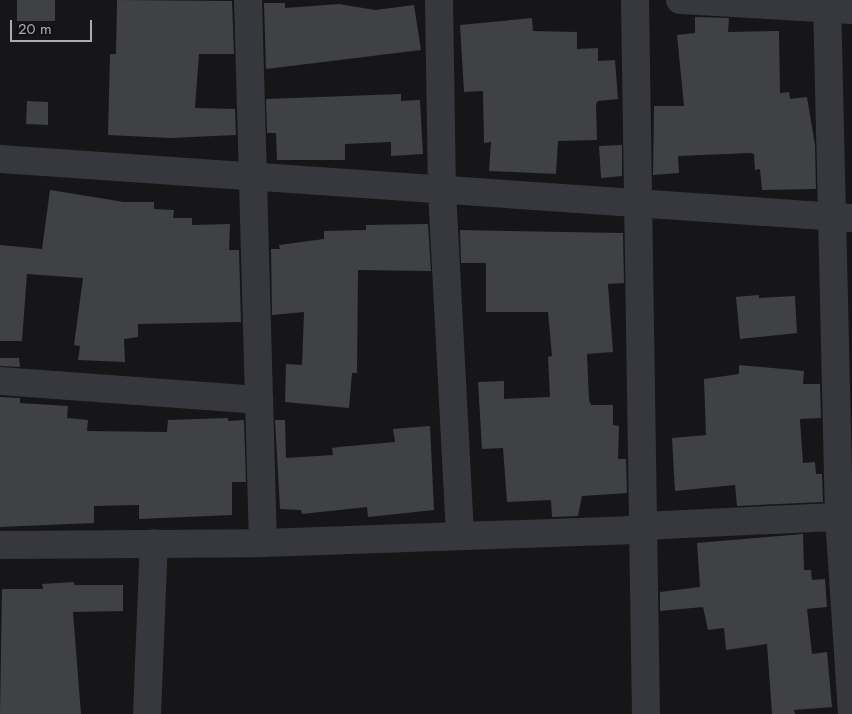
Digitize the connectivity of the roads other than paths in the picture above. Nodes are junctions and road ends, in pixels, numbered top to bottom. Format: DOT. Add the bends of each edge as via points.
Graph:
graph roads {
  1 [pos="248,0"];
  2 [pos="440,0"];
  3 [pos="635,0"];
  4 [pos="680,0"];
  5 [pos="836,6"];
  6 [pos="0,159"];
  7 [pos="252,175"];
  8 [pos="442,191"];
  9 [pos="640,205"];
  10 [pos="841,217"];
  11 [pos="0,381"];
  12 [pos="260,400"];
  13 [pos="845,517"];
  14 [pos="643,526"];
  15 [pos="460,536"];
  16 [pos="154,543"];
  17 [pos="263,543"];
  18 [pos="0,546"];
  19 [pos="147,714"];
  20 [pos="646,714"];
  21 [pos="852,714"];
  1 -- 7 [label="street"];
  2 -- 8 [label="street"];
  3 -- 9 [label="street"];
  4 -- 5 [label="street"];
  5 -- 10 [label="street"];
  6 -- 7 [label="street"];
  7 -- 8 [label="street"];
  7 -- 12 [label="street"];
  8 -- 9 [label="street"];
  8 -- 15 [label="street"];
  9 -- 10 [label="street"];
  9 -- 14 [label="street"];
  10 -- 13 [label="street"];
  11 -- 12 [label="street"];
  12 -- 17 [label="street"];
  13 -- 14 [label="street"];
  13 -- 21 [label="street"];
  14 -- 15 [label="street" via="629,530"];
  14 -- 20 [label="street"];
  15 -- 17 [label="street"];
  16 -- 17 [label="street"];
  16 -- 18 [label="street"];
  16 -- 19 [label="street"];
}
